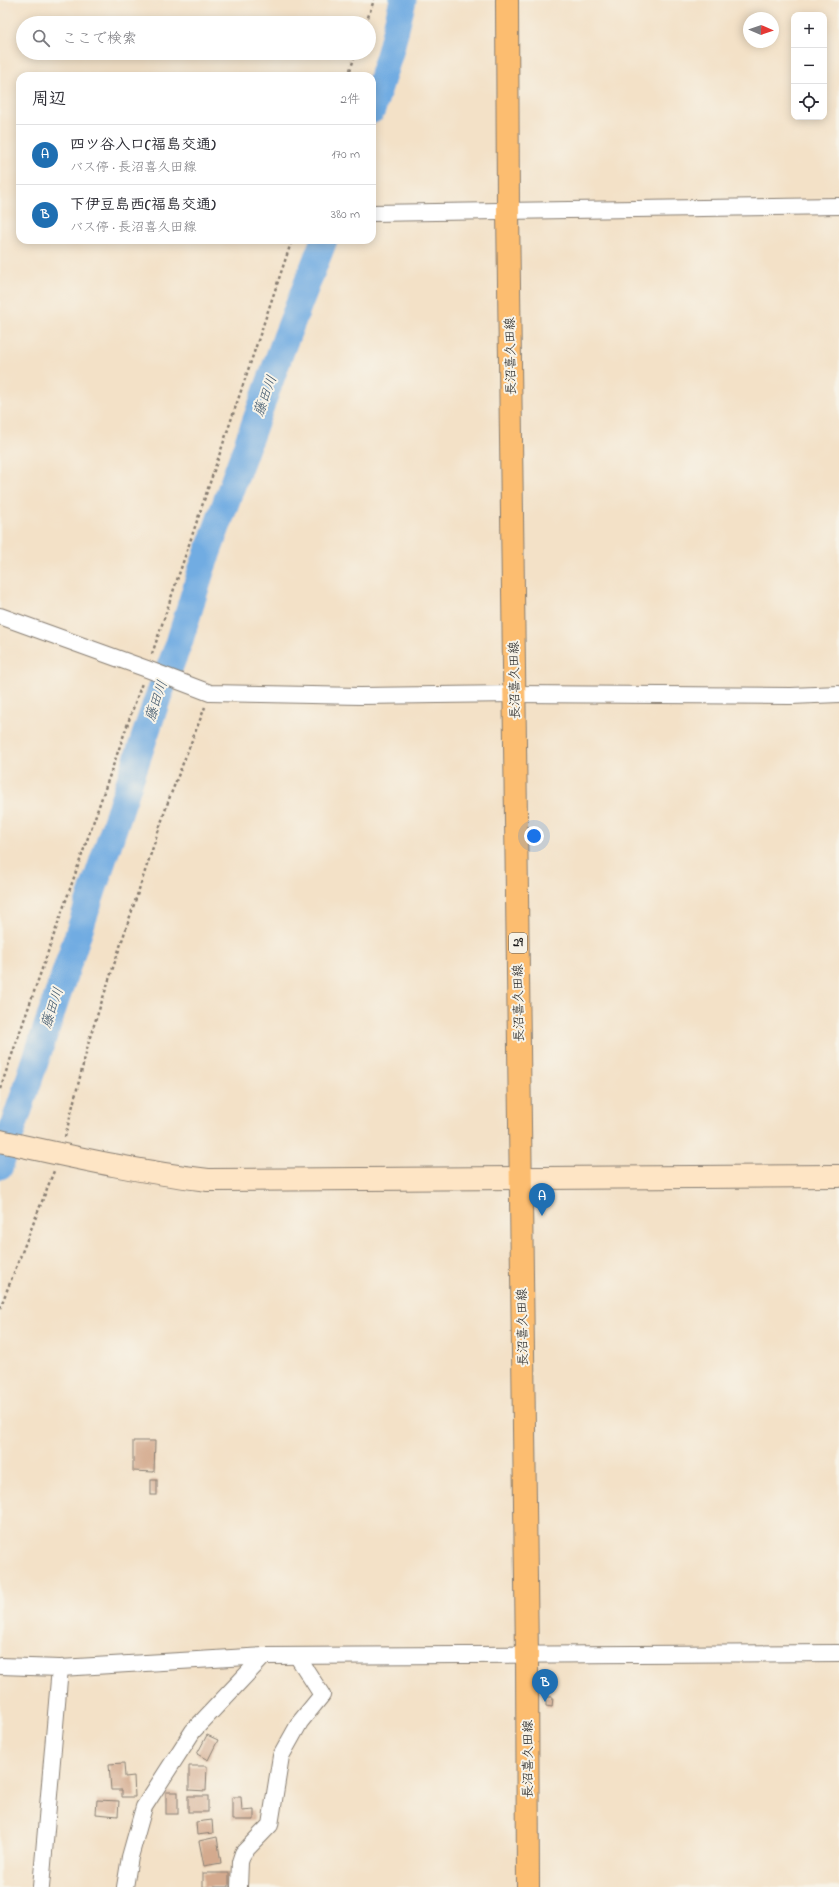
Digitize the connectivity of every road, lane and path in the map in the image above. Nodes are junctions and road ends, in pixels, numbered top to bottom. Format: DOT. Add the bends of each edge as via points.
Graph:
graph roads {
  1 [pos="374,0"];
  2 [pos="507,0"];
  3 [pos="368,16"];
  4 [pos="354,60"];
  5 [pos="349,72"];
  6 [pos="839,206"];
  7 [pos="508,210"];
  8 [pos="376,213"];
  9 [pos="291,244"];
  10 [pos="0,616"];
  11 [pos="147,669"];
  12 [pos="210,693"];
  13 [pos="515,694"];
  14 [pos="839,694"];
  15 [pos="0,1089"];
  16 [pos="0,1141"];
  17 [pos="61,1154"];
  18 [pos="839,1176"];
  19 [pos="522,1178"];
  20 [pos="0,1308"];
  21 [pos="839,1653"];
  22 [pos="264,1656"];
  23 [pos="297,1656"];
  24 [pos="527,1656"];
  25 [pos="0,1666"];
  26 [pos="60,1668"];
  27 [pos="41,1887"];
  28 [pos="125,1887"];
  29 [pos="239,1887"];
  30 [pos="528,1887"];
  1 -- 3 [label="path"];
  2 -- 7 [label="main road, 長沼喜久田線 / 29"];
  4 -- 5 [label="path"];
  6 -- 7 [label="street"];
  7 -- 8 [label="street"];
  7 -- 13 [label="main road, 長沼喜久田線 / 29"];
  9 -- 11 [label="path"];
  10 -- 11 [label="street"];
  11 -- 12 [label="street"];
  11 -- 15 [label="path"];
  12 -- 13 [label="street" via="360,696"];
  12 -- 17 [label="path" via="169,799 90,1037"];
  13 -- 14 [label="street"];
  13 -- 19 [label="main road, 長沼喜久田線 / 29"];
  16 -- 17 [label="street"];
  17 -- 19 [label="street" via="165,1175 208,1180"];
  17 -- 20 [label="path"];
  18 -- 19 [label="street"];
  19 -- 24 [label="main road, 長沼喜久田線 / 29"];
  21 -- 24 [label="street"];
  22 -- 23 [label="street"];
  22 -- 26 [label="street"];
  22 -- 28 [label="street" via="193,1731 144,1807 130,1857"];
  23 -- 24 [label="street"];
  23 -- 29 [label="street" via="322,1695 300,1722 282,1756 270,1825 243,1853"];
  24 -- 30 [label="main road, 長沼喜久田線 / 29"];
  25 -- 26 [label="street"];
  26 -- 27 [label="street"];
}
